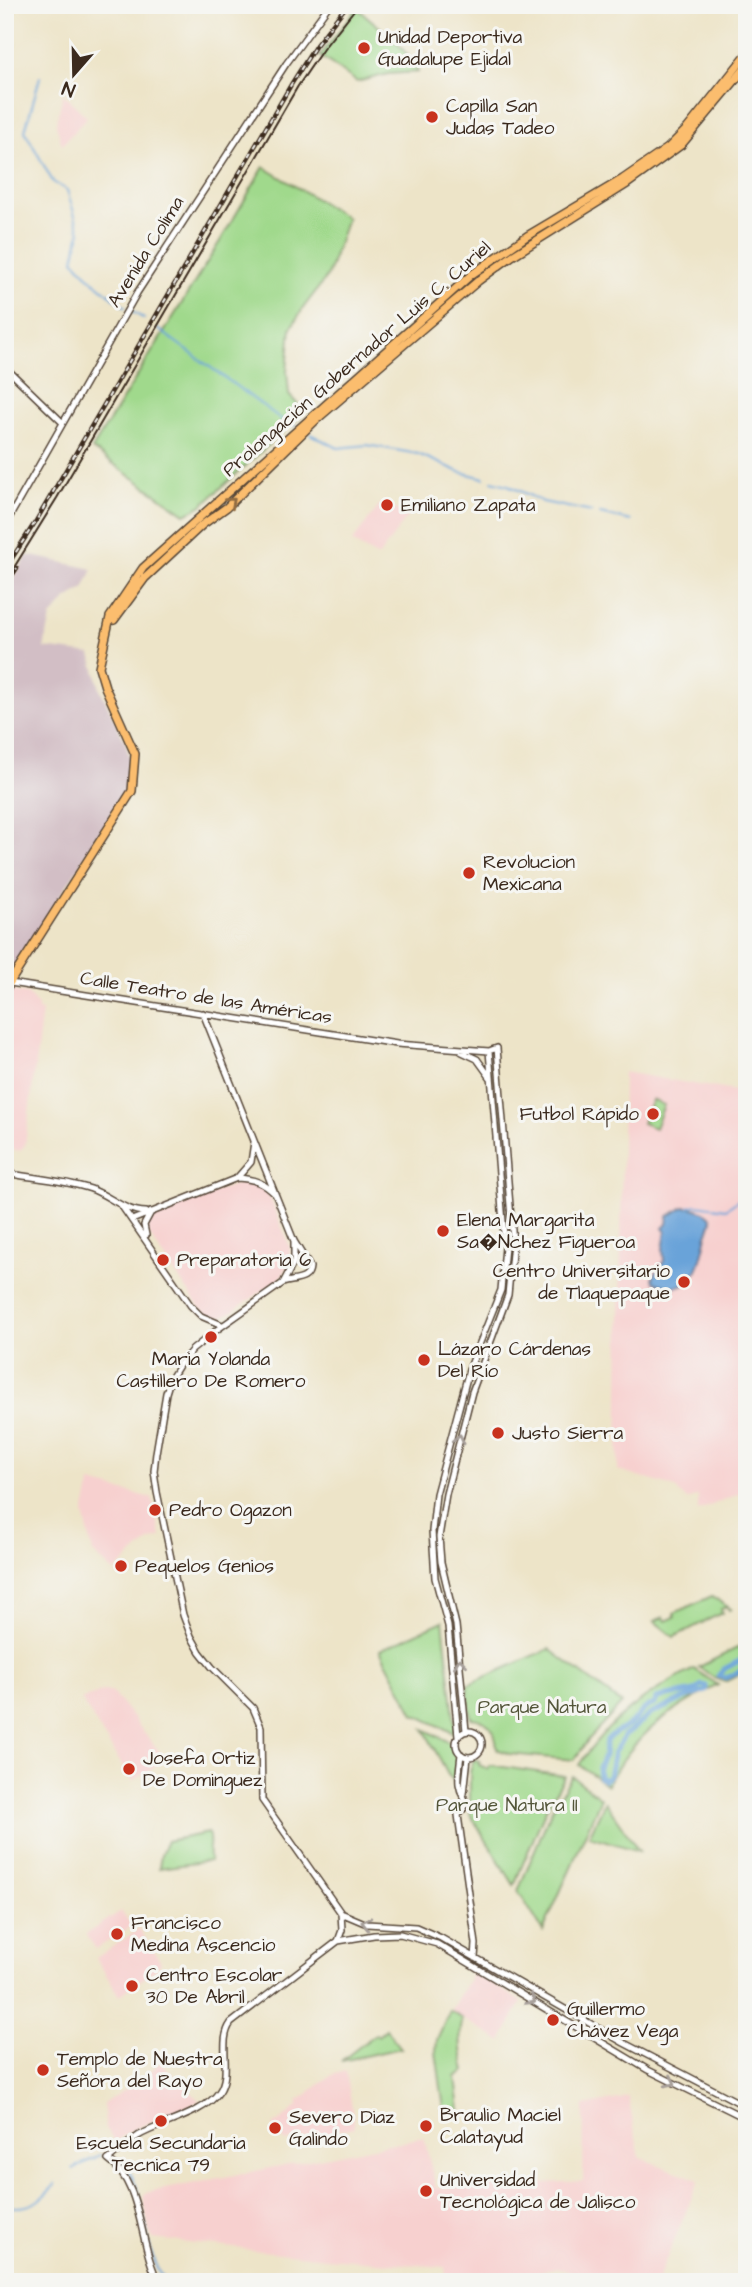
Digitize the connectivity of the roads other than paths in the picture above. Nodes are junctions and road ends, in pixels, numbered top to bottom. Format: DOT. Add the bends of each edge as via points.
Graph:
graph roads {
  1 [pos="330,5"];
  2 [pos="747,54"];
  3 [pos="747,66"];
  4 [pos="5,367"];
  5 [pos="63,423"];
  6 [pos="5,525"];
  7 [pos="107,630"];
  8 [pos="8,986"];
  9 [pos="203,1013"];
  10 [pos="459,1050"];
  11 [pos="489,1051"];
  12 [pos="492,1080"];
  13 [pos="254,1139"];
  14 [pos="251,1162"];
  15 [pos="264,1163"];
  16 [pos="248,1168"];
  17 [pos="5,1173"];
  18 [pos="237,1178"];
  19 [pos="253,1179"];
  20 [pos="271,1179"];
  21 [pos="265,1184"];
  22 [pos="277,1196"];
  23 [pos="121,1205"];
  24 [pos="150,1212"];
  25 [pos="132,1220"];
  26 [pos="148,1241"];
  27 [pos="294,1241"];
  28 [pos="305,1259"];
  29 [pos="294,1262"];
  30 [pos="292,1270"];
  31 [pos="301,1279"];
  32 [pos="283,1283"];
  33 [pos="222,1325"];
  34 [pos="463,1683"];
  35 [pos="455,1686"];
  36 [pos="466,1731"];
  37 [pos="458,1735"];
  38 [pos="461,1754"];
  39 [pos="468,1757"];
  40 [pos="464,1794"];
  41 [pos="341,1913"];
  42 [pos="338,1941"];
  43 [pos="475,1957"];
  44 [pos="472,1965"];
  45 [pos="697,2082"];
  46 [pos="691,2091"];
  47 [pos="747,2107"];
  48 [pos="747,2119"];
  49 [pos="159,2282"];
  1 -- 5 [label="street, Avenida Colima" via="286,64 128,309"];
  2 -- 7 [label="main road, Prolongación Gobernador Luis C. Curiel" via="668,148 471,275 164,548 128,590"];
  7 -- 3 [label="main road, Prolongación Gobernador Luis C. Curiel, one-way" via="145,578 227,507 317,419 478,281 670,155"];
  4 -- 5 [label="street"];
  5 -- 6 [label="street, Avenida Colima"];
  7 -- 8 [label="main road, Prolongación Gobernador Luis C. Curiel" via="99,667 135,754 132,791"];
  8 -- 9 [label="street, Calle Teatro de las Américas"];
  9 -- 10 [label="street, Calle Teatro de las Américas"];
  9 -- 13 [label="street"];
  10 -- 11 [label="street, Calle Teatro de las Américas"];
  10 -- 12 [label="street" via="477,1059"];
  11 -- 12 [label="street"];
  34 -- 11 [label="street, one-way" via="439,1537 471,1392 504,1309 512,1267 497,1048"];
  12 -- 35 [label="street" via="504,1273 464,1389 436,1494 432,1531"];
  13 -- 14 [label="street"];
  13 -- 15 [label="street"];
  14 -- 15 [label="street"];
  14 -- 16 [label="street"];
  15 -- 20 [label="street"];
  16 -- 18 [label="street"];
  16 -- 19 [label="street"];
  17 -- 23 [label="street" via="83,1187"];
  18 -- 19 [label="street"];
  18 -- 24 [label="street"];
  19 -- 21 [label="street"];
  20 -- 21 [label="street"];
  20 -- 22 [label="street"];
  21 -- 22 [label="street"];
  22 -- 27 [label="street"];
  23 -- 24 [label="street"];
  23 -- 25 [label="street"];
  24 -- 25 [label="street"];
  24 -- 26 [label="street" via="144,1226"];
  25 -- 26 [label="street"];
  26 -- 33 [label="street" via="191,1306"];
  27 -- 28 [label="street"];
  27 -- 29 [label="street"];
  28 -- 29 [label="street"];
  28 -- 31 [label="street" via="309,1274"];
  29 -- 30 [label="street"];
  30 -- 31 [label="street" via="293,1277"];
  30 -- 32 [label="street"];
  31 -- 32 [label="street"];
  32 -- 33 [label="street"];
  33 -- 41 [label="street" via="191,1350 170,1380 154,1471 165,1532 191,1636 212,1667 258,1717 262,1800"];
  34 -- 35 [label="street"];
  34 -- 36 [label="street"];
  35 -- 37 [label="street"];
  36 -- 37 [label="street"];
  36 -- 39 [label="street" via="479,1735 482,1745"];
  37 -- 38 [label="street" via="456,1746"];
  38 -- 39 [label="street"];
  38 -- 40 [label="street" via="459,1784"];
  39 -- 40 [label="street"];
  40 -- 43 [label="street" via="466,1805 458,1815"];
  41 -- 42 [label="street"];
  43 -- 41 [label="street, one-way" via="416,1927 370,1925"];
  42 -- 44 [label="street" via="408,1935 437,1944"];
  42 -- 49 [label="street" via="231,2023 226,2031 225,2073 215,2097 190,2114 138,2136 108,2160 129,2183"];
  43 -- 44 [label="street"];
  43 -- 45 [label="street"];
  44 -- 46 [label="street, one-way"];
  45 -- 46 [label="street"];
  45 -- 47 [label="street"];
  46 -- 48 [label="street"];
}
